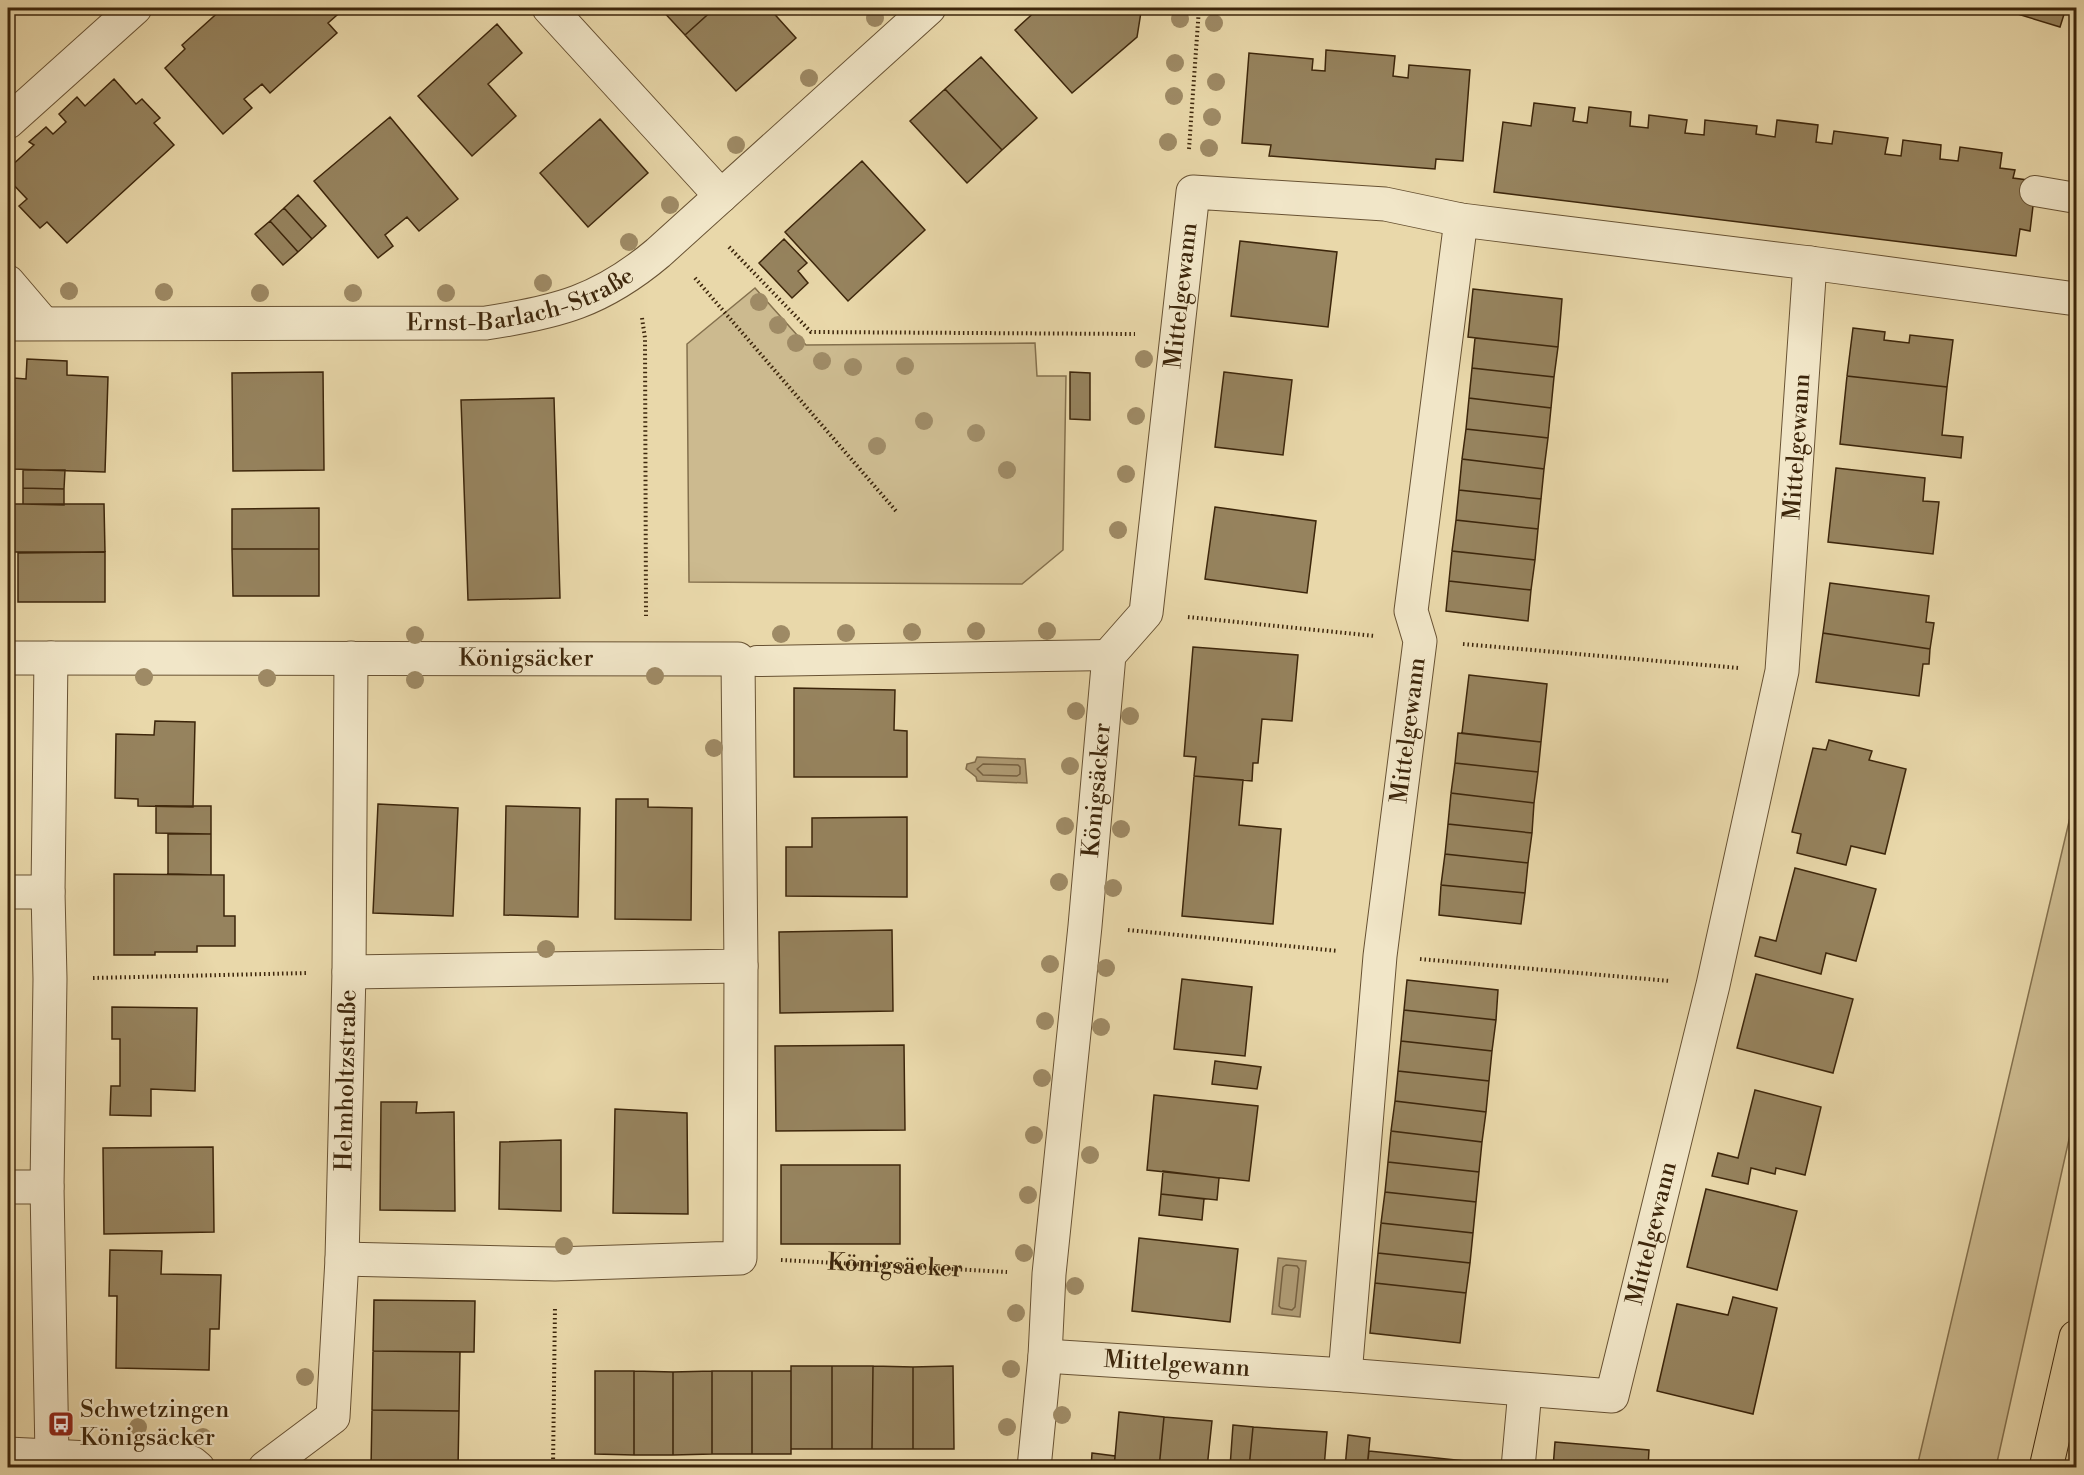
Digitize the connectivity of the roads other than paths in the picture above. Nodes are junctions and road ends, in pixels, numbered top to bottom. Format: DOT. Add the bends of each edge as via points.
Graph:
graph roads {
  1 [pos="135,8"];
  2 [pos="549,8"];
  3 [pos="929,8"];
  4 [pos="8,122"];
  5 [pos="2035,191"];
  6 [pos="2076,198"];
  7 [pos="710,206"];
  8 [pos="1461,220"];
  9 [pos="1810,263"];
  10 [pos="8,282"];
  11 [pos="2076,299"];
  12 [pos="43,323"];
  13 [pos="8,324"];
  14 [pos="1109,655"];
  15 [pos="8,658"];
  16 [pos="51,658"];
  17 [pos="351,658"];
  18 [pos="757,661"];
  19 [pos="8,892"];
  20 [pos="48,892"];
  21 [pos="741,966"];
  22 [pos="350,972"];
  23 [pos="47,1186"];
  24 [pos="8,1187"];
  25 [pos="342,1259"];
  26 [pos="2076,1337"];
  27 [pos="1045,1356"];
  28 [pos="1345,1375"];
  29 [pos="1525,1390"];
  30 [pos="8,1454"];
  31 [pos="52,1456"];
  32 [pos="198,1467"];
  33 [pos="265,1467"];
  34 [pos="1034,1467"];
  35 [pos="1518,1467"];
  36 [pos="2046,1467"];
  1 -- 4 [label="street"];
  2 -- 7 [label="street"];
  3 -- 7 [label="street, Ernst-Barlach-Straße"];
  5 -- 6 [label="lane"];
  7 -- 12 [label="street, Ernst-Barlach-Straße" via="620,282 580,302 537,315 486,323"];
  8 -- 9 [label="street, Mittelgewann"];
  8 -- 14 [label="street, Mittelgewann" via="1385,204 1192,192 1146,613"];
  8 -- 28 [label="street, Mittelgewann" via="1411,611 1420,641 1380,956"];
  9 -- 11 [label="street, Mittelgewann"];
  9 -- 29 [label="street, Mittelgewann" via="1782,671 1713,985 1612,1396"];
  10 -- 12 [label="street"];
  12 -- 13 [label="street, Ernst-Barlach-Straße"];
  14 -- 18 [label="lane"];
  14 -- 27 [label="street, Königsäcker" via="1049,1274"];
  15 -- 16 [label="street, Königsäcker"];
  16 -- 17 [label="street, Königsäcker"];
  16 -- 20 [label="street"];
  17 -- 21 [label="street, Königsäcker" via="738,659"];
  17 -- 22 [label="street, Helmholtzstraße"];
  19 -- 20 [label="street"];
  20 -- 23 [label="street" via="51,979"];
  21 -- 22 [label="street"];
  21 -- 25 [label="street, Königsäcker" via="740,1258 555,1264"];
  22 -- 25 [label="street, Helmholtzstraße"];
  23 -- 24 [label="street"];
  23 -- 31 [label="street"];
  25 -- 33 [label="street, Helmholtzstraße" via="333,1417"];
  26 -- 36 [label="main road"];
  27 -- 28 [label="street, Mittelgewann"];
  27 -- 34 [label="street, Königsäcker"];
  28 -- 29 [label="street, Mittelgewann"];
  29 -- 35 [label="street"];
  30 -- 31 [label="street"];
  31 -- 32 [label="street" via="192,1463"];
}
